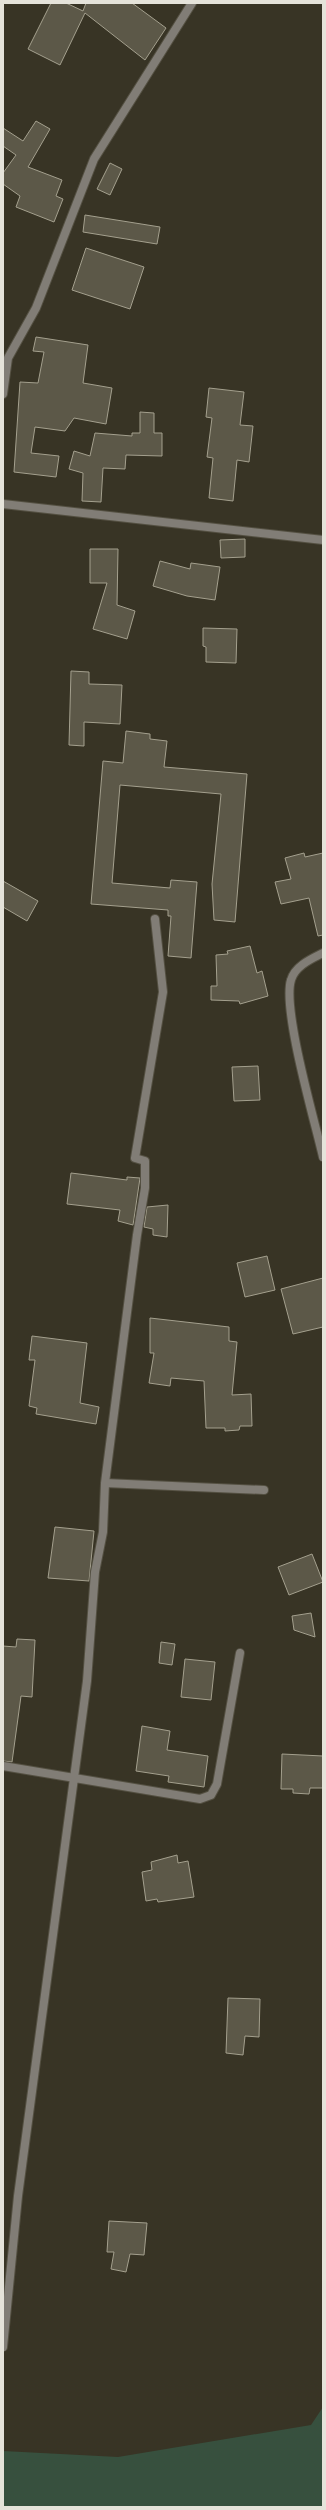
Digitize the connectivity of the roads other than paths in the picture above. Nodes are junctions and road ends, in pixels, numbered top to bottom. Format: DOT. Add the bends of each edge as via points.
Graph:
graph roads {
  1 [pos="192,3"];
  2 [pos="3,394"];
  3 [pos="3,504"];
  4 [pos="323,540"];
  5 [pos="155,919"];
  6 [pos="323,953"];
  7 [pos="323,1158"];
  8 [pos="105,1483"];
  9 [pos="264,1490"];
  10 [pos="240,1653"];
  11 [pos="3,1766"];
  12 [pos="72,1777"];
  13 [pos="3,2347"];
  1 -- 2 [label="street" via="94,159 36,308 8,358"];
  3 -- 4 [label="street"];
  5 -- 8 [label="street" via="163,992 135,1158 145,1161 145,1188"];
  6 -- 7 [label="street" via="305,962 291,978 289,994"];
  8 -- 9 [label="street"];
  8 -- 12 [label="street" via="103,1532 95,1572 87,1681"];
  10 -- 12 [label="street" via="217,1784 211,1795 200,1799"];
  11 -- 12 [label="street"];
  12 -- 13 [label="street" via="60,1895 18,2196"];
}
